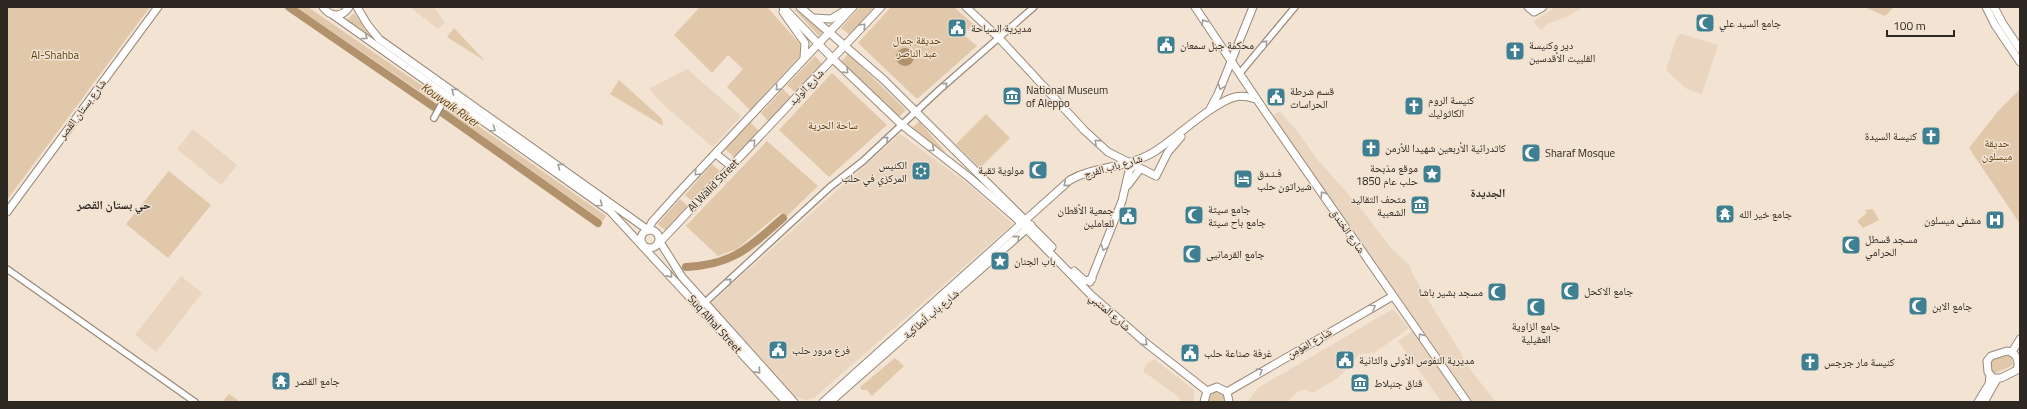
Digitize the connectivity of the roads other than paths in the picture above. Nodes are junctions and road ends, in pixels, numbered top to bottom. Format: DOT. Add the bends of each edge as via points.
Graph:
graph roads {
  1 [pos="158,7"];
  2 [pos="323,7"];
  3 [pos="349,7"];
  4 [pos="357,7"];
  5 [pos="779,7"];
  6 [pos="783,7"];
  7 [pos="800,7"];
  8 [pos="849,7"];
  9 [pos="853,7"];
  10 [pos="881,7"];
  11 [pos="966,7"];
  12 [pos="1034,7"];
  13 [pos="1195,7"];
  14 [pos="1253,7"];
  15 [pos="1295,7"];
  16 [pos="1543,7"];
  17 [pos="1986,7"];
  18 [pos="1994,7"];
  19 [pos="1531,9"];
  20 [pos="333,15"];
  21 [pos="813,18"];
  22 [pos="830,32"];
  23 [pos="999,38"];
  24 [pos="818,44"];
  25 [pos="845,46"];
  26 [pos="2020,49"];
  27 [pos="833,59"];
  28 [pos="1230,59"];
  29 [pos="803,61"];
  30 [pos="2020,62"];
  31 [pos="1240,73"];
  32 [pos="444,99"];
  33 [pos="1256,99"];
  34 [pos="916,111"];
  35 [pos="1208,113"];
  36 [pos="434,118"];
  37 [pos="1193,124"];
  38 [pos="902,125"];
  39 [pos="767,128"];
  40 [pos="716,154"];
  41 [pos="1133,163"];
  42 [pos="730,166"];
  43 [pos="1140,169"];
  44 [pos="1126,189"];
  45 [pos="7,212"];
  46 [pos="1027,225"];
  47 [pos="648,230"];
  48 [pos="660,242"];
  49 [pos="644,246"];
  50 [pos="7,269"];
  51 [pos="1092,279"];
  52 [pos="1084,289"];
  53 [pos="1393,296"];
  54 [pos="702,305"];
  55 [pos="2020,339"];
  56 [pos="2012,352"];
  57 [pos="1993,377"];
  58 [pos="1206,391"];
  59 [pos="1227,392"];
  60 [pos="195,402"];
  61 [pos="786,402"];
  62 [pos="794,402"];
  63 [pos="822,402"];
  64 [pos="830,402"];
  65 [pos="1204,402"];
  66 [pos="1229,402"];
  67 [pos="1468,402"];
  68 [pos="1978,402"];
  69 [pos="1984,402"];
  1 -- 45 [label="main road, شارع بستان القصر"];
  2 -- 20 [label="main road, Suq Alhal Street"];
  3 -- 20 [label="main road" via="341,14"];
  47 -- 4 [label="main road, one-way" via="379,39"];
  5 -- 29 [label="main road" via="805,43"];
  6 -- 24 [label="main road"];
  7 -- 21 [label="main road, شارع المتنبي"];
  8 -- 21 [label="main road" via="836,18"];
  9 -- 22 [label="main road"];
  25 -- 10 [label="main road, one-way"];
  11 -- 23 [label="main road"];
  12 -- 23 [label="street"];
  28 -- 13 [label="main road, شارع الخندق, one-way"];
  14 -- 28 [label="main road, شارع باب الفرج"];
  31 -- 15 [label="street, one-way"];
  16 -- 19 [label="main road"];
  17 -- 30 [label="main road"];
  18 -- 26 [label="main road"];
  20 -- 32 [label="main road, Suq Alhal Street, one-way"];
  21 -- 22 [label="main road, شارع المتنبي"];
  22 -- 24 [label="main road"];
  22 -- 25 [label="main road, شارع المتنبي"];
  34 -- 23 [label="street, one-way"];
  41 -- 23 [label="main road, one-way" via="1108,152 1084,130"];
  24 -- 27 [label="main road"];
  24 -- 29 [label="main road"];
  25 -- 27 [label="main road, شارع الوليد"];
  25 -- 34 [label="main road, شارع المتنبي"];
  27 -- 38 [label="main road, one-way"];
  27 -- 39 [label="main road, شارع الوليد"];
  28 -- 31 [label="main road, شارع الخندق"];
  28 -- 35 [label="main road, شارع باب الفرج, one-way" via="1218,94"];
  29 -- 40 [label="main road, one-way"];
  31 -- 33 [label="main road, شارع الخندق"];
  32 -- 36 [label="street"];
  32 -- 49 [label="main road, Suq Alhal Street, one-way" via="610,211"];
  33 -- 35 [label="main road, شارع باب الفرج" via="1236,97"];
  53 -- 33 [label="main road, شارع الخندق, one-way"];
  34 -- 38 [label="street"];
  34 -- 46 [label="main road, شارع المتنبي"];
  35 -- 37 [label="main road, شارع باب الفرج"];
  37 -- 41 [label="main road, شارع باب الفرج" via="1171,141"];
  37 -- 43 [label="main road" via="1168,152 1156,176"];
  38 -- 46 [label="main road, one-way"];
  54 -- 38 [label="street, one-way" via="830,187"];
  42 -- 39 [label="main road, Al Walid Street, one-way"];
  40 -- 42 [label="main road"];
  40 -- 47 [label="main road, one-way" via="652,222"];
  41 -- 43 [label="main road"];
  41 -- 44 [label="main road"];
  41 -- 46 [label="main road, شارع باب الفرج, one-way" via="1075,177"];
  42 -- 48 [label="main road, Al Walid Street"];
  43 -- 44 [label="main road"];
  44 -- 51 [label="main road, one-way"];
  46 -- 51 [label="main road" via="1078,276 1085,281"];
  46 -- 52 [label="main road, شارع المتنبي"];
  46 -- 63 [label="main road, شارع باب أنطاكية"];
  64 -- 46 [label="main road, شارع باب أنطاكية, one-way"];
  47 -- 48 [label="main road" via="660,236"];
  47 -- 49 [label="main road" via="641,238"];
  48 -- 49 [label="main road" via="652,249"];
  48 -- 54 [label="main road, Suq Alhal Street"];
  49 -- 54 [label="main road, Suq Alhal Street, one-way"];
  50 -- 60 [label="street"];
  51 -- 52 [label="main road"];
  52 -- 58 [label="main road, شارع المتنبي, one-way"];
  59 -- 53 [label="main road, شارع المؤمن, one-way"];
  67 -- 53 [label="main road, شارع الخندق, one-way"];
  54 -- 61 [label="main road, Suq Alhal Street, one-way"];
  54 -- 62 [label="main road, Suq Alhal Street"];
  55 -- 56 [label="main road"];
  56 -- 57 [label="main road" via="2019,364 2017,370 2013,374"];
  56 -- 57 [label="main road" via="2007,351 1988,358 1986,368"];
  57 -- 68 [label="main road"];
  57 -- 69 [label="main road"];
  58 -- 59 [label="main road" via="1217,387"];
  58 -- 65 [label="main road"];
  59 -- 66 [label="main road"];
}
